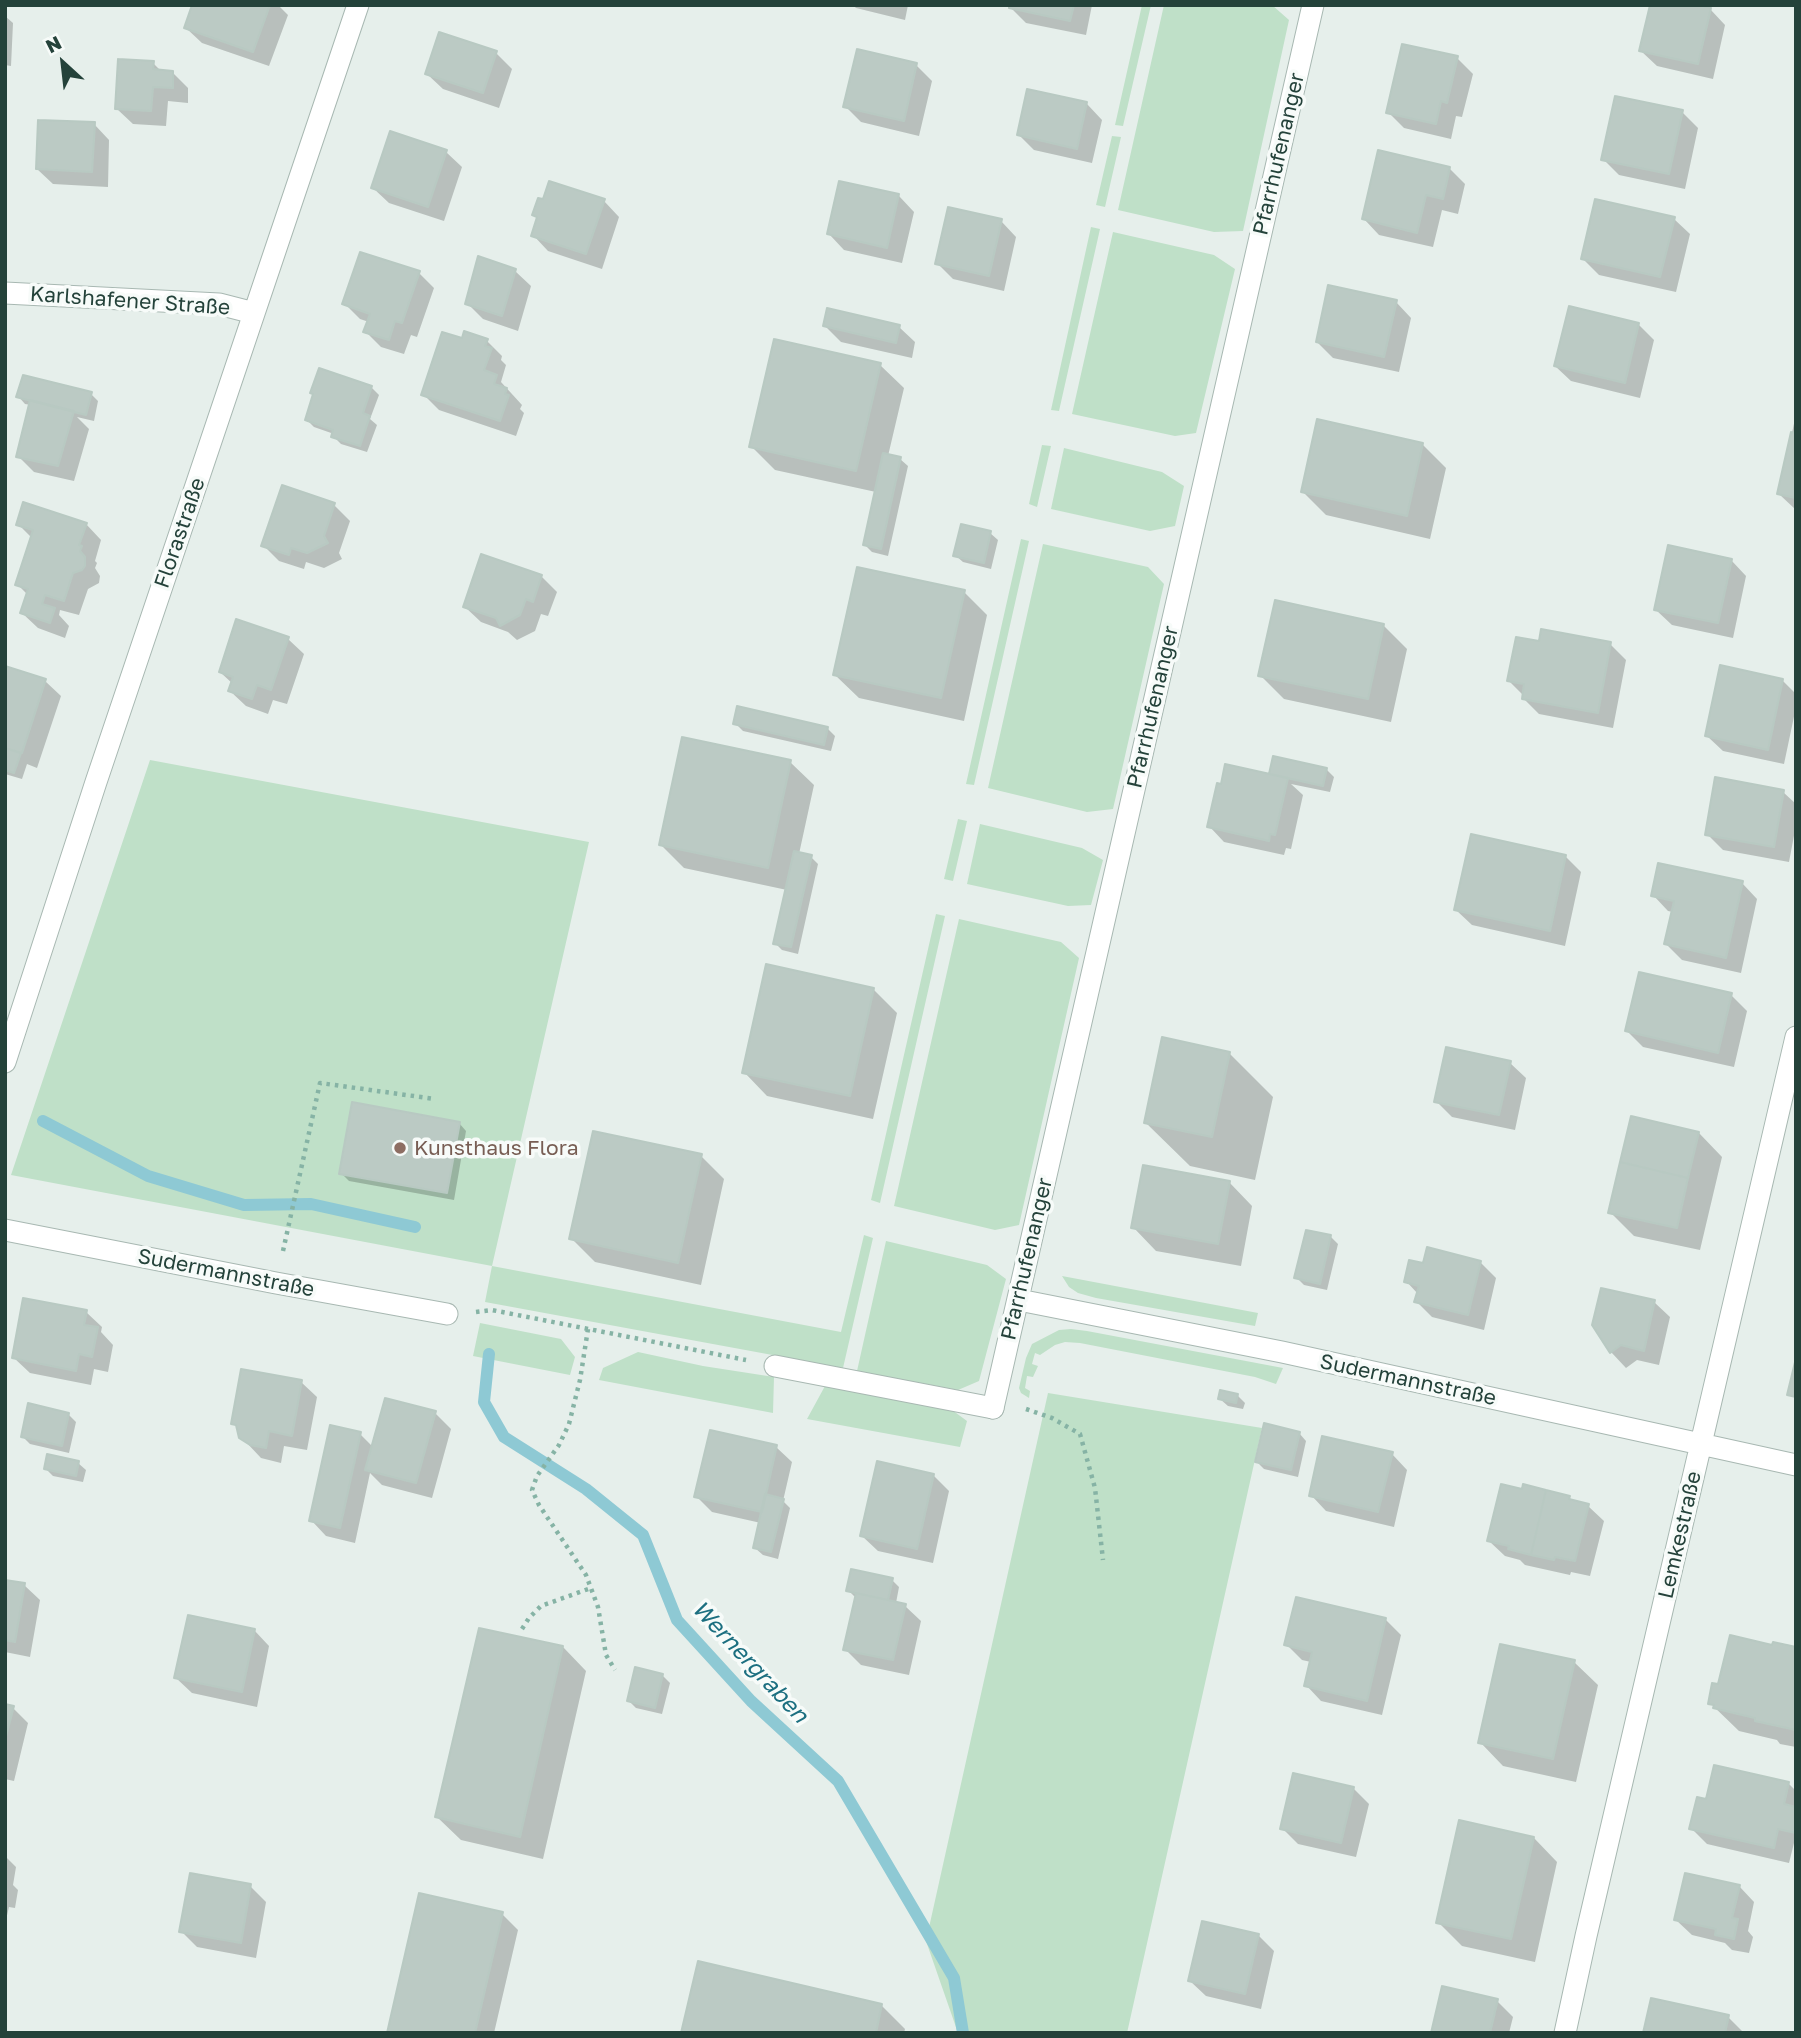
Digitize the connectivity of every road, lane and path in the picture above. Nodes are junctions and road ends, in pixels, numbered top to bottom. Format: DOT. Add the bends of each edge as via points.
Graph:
graph roads {
  1 [pos="358,5"];
  2 [pos="1313,5"];
  3 [pos="5,293"];
  4 [pos="254,313"];
  5 [pos="1796,1037"];
  6 [pos="5,1062"];
  7 [pos="435,1099"];
  8 [pos="5,1230"];
  9 [pos="285,1243"];
  10 [pos="1019,1300"];
  11 [pos="447,1314"];
  12 [pos="588,1329"];
  13 [pos="775,1366"];
  14 [pos="994,1404"];
  15 [pos="1701,1444"];
  16 [pos="1796,1465"];
  17 [pos="1103,1560"];
  18 [pos="591,1588"];
  19 [pos="522,1629"];
  20 [pos="615,1670"];
  21 [pos="1565,2033"];
  1 -- 4 [label="street, Florastraße"];
  2 -- 10 [label="street, Pfarrhufenanger"];
  3 -- 4 [label="street, Karlshafener Straße" via="219,303"];
  4 -- 6 [label="street, Florastraße"];
  5 -- 15 [label="street, Lemkestraße"];
  7 -- 9 [label="path" via="320,1083"];
  8 -- 11 [label="street, Sudermannstraße"];
  10 -- 14 [label="street, Pfarrhufenanger"];
  10 -- 15 [label="street, Sudermannstraße"];
  11 -- 12 [label="path" via="492,1310"];
  12 -- 13 [label="path"];
  12 -- 18 [label="path" via="569,1424 532,1490"];
  13 -- 14 [label="street"];
  14 -- 17 [label="path" via="1052,1418 1080,1434 1095,1488"];
  15 -- 16 [label="street, Sudermannstraße"];
  15 -- 21 [label="street, Lemkestraße"];
  18 -- 19 [label="path" via="541,1606"];
  18 -- 20 [label="path" via="606,1655"];
}
